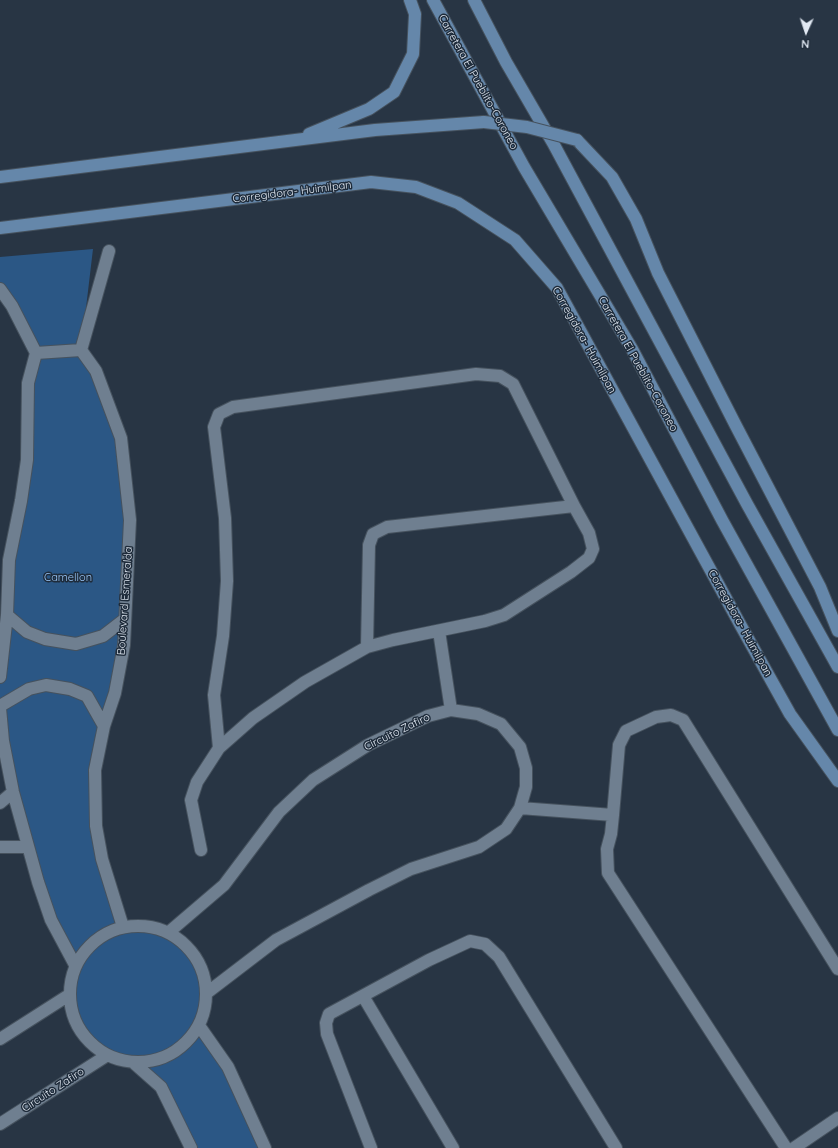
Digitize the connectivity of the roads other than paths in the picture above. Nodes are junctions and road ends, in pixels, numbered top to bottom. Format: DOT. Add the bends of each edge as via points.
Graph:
graph roads {
  1 [pos="410,0"];
  2 [pos="433,0"];
  3 [pos="474,0"];
  4 [pos="294,140"];
  5 [pos="0,176"];
  6 [pos="0,228"];
  7 [pos="109,251"];
  8 [pos="0,290"];
  9 [pos="81,350"];
  10 [pos="36,354"];
  11 [pos="574,506"];
  12 [pos="5,560"];
  13 [pos="7,614"];
  14 [pos="125,619"];
  15 [pos="439,631"];
  16 [pos="838,631"];
  17 [pos="367,647"];
  18 [pos="838,667"];
  19 [pos="0,677"];
  20 [pos="0,707"];
  21 [pos="451,710"];
  22 [pos="104,726"];
  23 [pos="838,730"];
  24 [pos="218,748"];
  25 [pos="838,781"];
  26 [pos="13,792"];
  27 [pos="0,803"];
  28 [pos="520,808"];
  29 [pos="613,815"];
  30 [pos="0,846"];
  31 [pos="28,847"];
  32 [pos="201,850"];
  33 [pos="123,927"];
  34 [pos="169,932"];
  35 [pos="75,965"];
  36 [pos="838,969"];
  37 [pos="208,992"];
  38 [pos="69,995"];
  39 [pos="363,996"];
  40 [pos="200,1028"];
  41 [pos="0,1038"];
  42 [pos="106,1056"];
  43 [pos="135,1064"];
  44 [pos="838,1118"];
  45 [pos="0,1124"];
  46 [pos="191,1148"];
  47 [pos="265,1148"];
  48 [pos="371,1148"];
  49 [pos="453,1148"];
  50 [pos="616,1148"];
  51 [pos="786,1148"];
  52 [pos="794,1148"];
  1 -- 4 [label="main road" via="415,14 414,54 394,92 369,110"];
  2 -- 23 [label="main road, Carretera El Pueblito-Coroneo" via="524,167 632,349 722,520"];
  3 -- 18 [label="main road"];
  4 -- 5 [label="main road"];
  4 -- 16 [label="main road, bridge" via="375,130 484,122 527,127 576,140 612,177 636,219 658,272 820,587"];
  6 -- 25 [label="main road, Corregidora- Huimilpan" via="371,182 416,187 458,202 515,240 557,288 790,714"];
  7 -- 9 [label="street"];
  8 -- 10 [label="street" via="12,306"];
  9 -- 10 [label="street"];
  9 -- 14 [label="street, Boulevard Esmeralda" via="96,371 121,438 130,520"];
  10 -- 12 [label="street" via="28,383 27,460 21,501"];
  11 -- 15 [label="street" via="589,532 593,549 589,558 504,615"];
  11 -- 17 [label="street" via="387,527 373,534 369,545"];
  11 -- 24 [label="street" via="513,384 500,376 476,374 233,407 219,414 214,427 225,518 227,581 223,636 214,695"];
  12 -- 13 [label="street"];
  13 -- 14 [label="street" via="28,632 45,639 76,644 103,636"];
  13 -- 19 [label="street"];
  14 -- 22 [label="street, Boulevard Esmeralda" via="124,645 115,693"];
  15 -- 17 [label="street"];
  15 -- 21 [label="street"];
  17 -- 24 [label="street" via="306,682 253,718"];
  20 -- 22 [label="street" via="29,689 46,685 70,688 87,696"];
  20 -- 26 [label="street" via="3,741"];
  21 -- 28 [label="street, Circuito Zafiro" via="478,714 501,724 520,747 526,768 526,787"];
  21 -- 34 [label="street, Circuito Zafiro" via="428,716 368,744 313,780 279,812 224,885"];
  22 -- 33 [label="street, Boulevard Esmeralda" via="95,770 96,826 102,859"];
  24 -- 32 [label="street" via="197,782 191,800"];
  26 -- 27 [label="street"];
  26 -- 31 [label="street"];
  28 -- 29 [label="street"];
  28 -- 37 [label="street, Circuito Zafiro" via="506,829 479,847 411,869 276,940"];
  29 -- 36 [label="street" via="619,745 626,731 656,717 671,715 683,720"];
  29 -- 51 [label="street" via="607,849 608,873"];
  30 -- 31 [label="street"];
  31 -- 35 [label="street" via="51,920"];
  33 -- 34 [label="street" via="150,926"];
  33 -- 35 [label="street" via="110,931 93,942"];
  34 -- 37 [label="street" via="197,957"];
  35 -- 38 [label="street"];
  37 -- 40 [label="street"];
  38 -- 41 [label="street"];
  38 -- 42 [label="street" via="79,1030"];
  39 -- 48 [label="street" via="328,1014 326,1022 327,1034"];
  39 -- 49 [label="street"];
  39 -- 50 [label="street" via="470,941 485,944 499,957"];
  40 -- 43 [label="street" via="173,1055"];
  40 -- 47 [label="street" via="228,1067"];
  42 -- 43 [label="street"];
  42 -- 45 [label="street, Circuito Zafiro"];
  43 -- 46 [label="street" via="161,1087"];
  44 -- 52 [label="street"];
}
